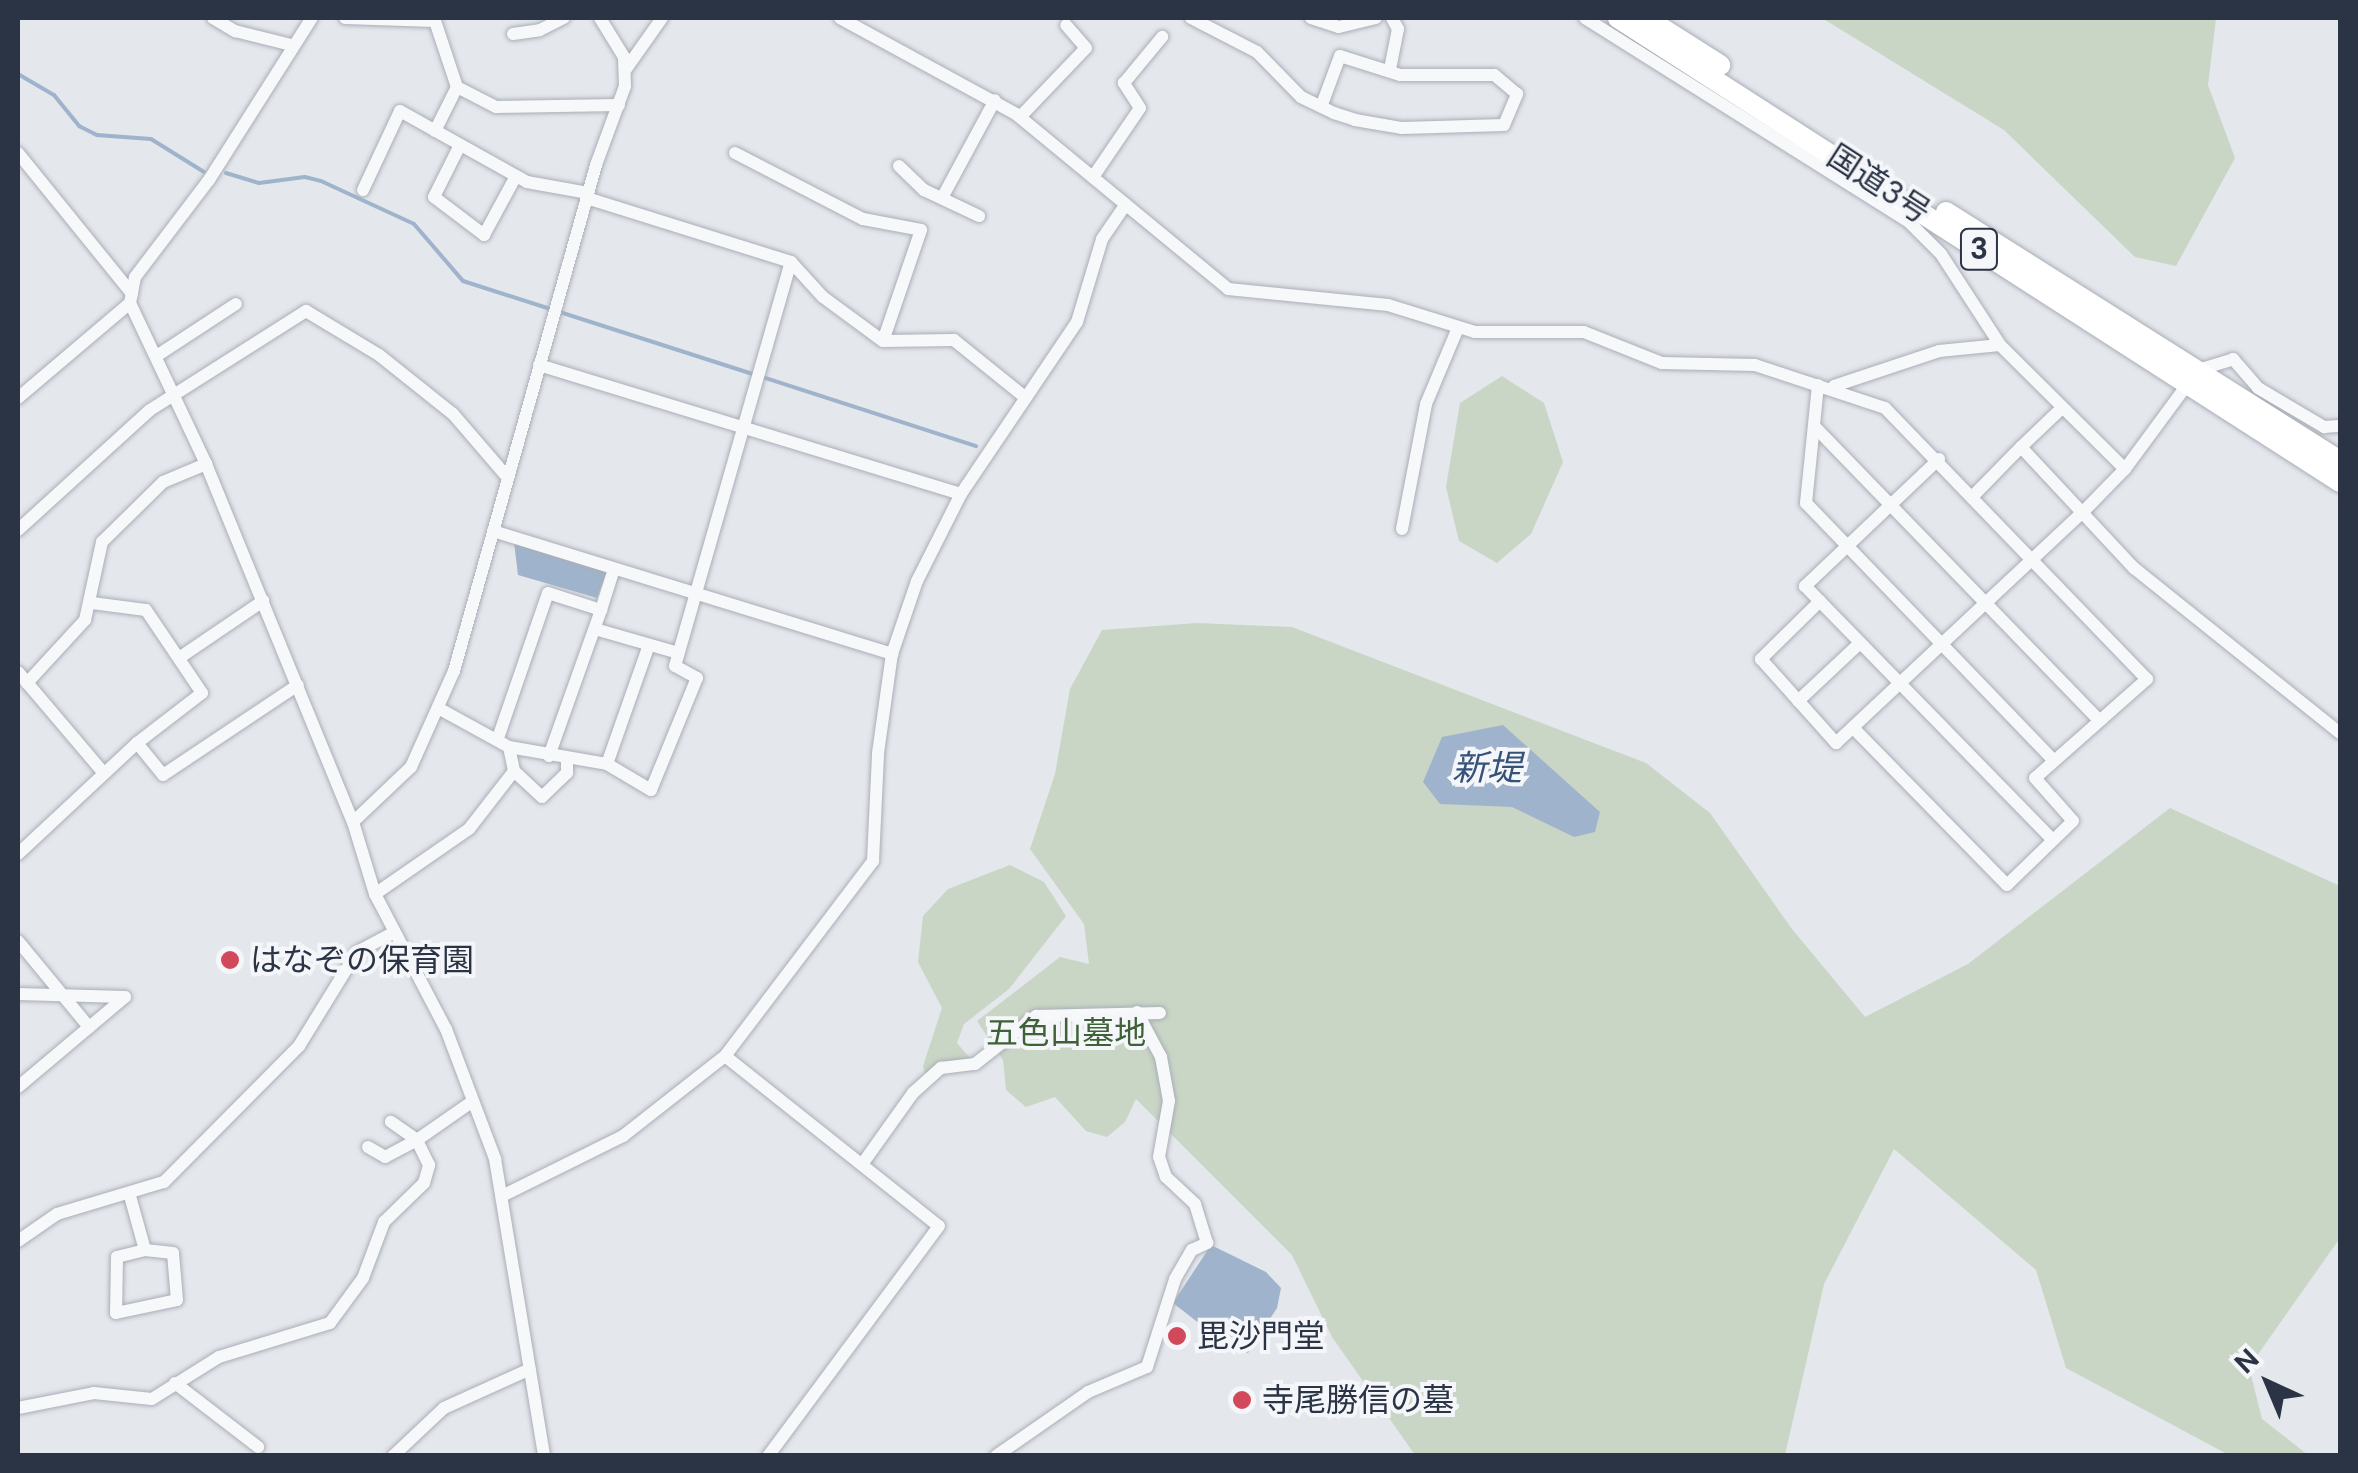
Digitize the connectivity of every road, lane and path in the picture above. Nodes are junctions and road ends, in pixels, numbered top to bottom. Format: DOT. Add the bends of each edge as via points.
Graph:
graph roads {
  1 [pos="213,18"];
  2 [pos="312,18"];
  3 [pos="344,18"];
  4 [pos="564,18"];
  5 [pos="600,18"];
  6 [pos="662,18"];
  7 [pos="840,18"];
  8 [pos="1191,18"];
  9 [pos="1310,18"];
  10 [pos="1376,18"];
  11 [pos="1392,18"];
  12 [pos="1585,18"];
  13 [pos="1618,18"];
  14 [pos="1646,18"];
  15 [pos="1066,25"];
  16 [pos="513,34"];
  17 [pos="1162,37"];
  18 [pos="291,46"];
  19 [pos="626,69"];
  20 [pos="1390,69"];
  21 [pos="458,87"];
  22 [pos="996,100"];
  23 [pos="619,105"];
  24 [pos="1321,106"];
  25 [pos="1020,117"];
  26 [pos="434,131"];
  27 [pos="460,145"];
  28 [pos="18,152"];
  29 [pos="735,152"];
  30 [pos="899,166"];
  31 [pos="516,176"];
  32 [pos="1093,177"];
  33 [pos="363,190"];
  34 [pos="588,195"];
  35 [pos="942,198"];
  36 [pos="1126,204"];
  37 [pos="979,216"];
  38 [pos="791,262"];
  39 [pos="131,298"];
  40 [pos="236,304"];
  41 [pos="1458,328"];
  42 [pos="883,341"];
  43 [pos="2000,345"];
  44 [pos="158,355"];
  45 [pos="539,365"];
  46 [pos="2193,376"];
  47 [pos="1818,385"];
  48 [pos="1834,386"];
  49 [pos="176,394"];
  50 [pos="18,398"];
  51 [pos="1026,398"];
  52 [pos="2062,408"];
  53 [pos="1814,426"];
  54 [pos="2340,426"];
  55 [pos="744,428"];
  56 [pos="2022,446"];
  57 [pos="1939,459"];
  58 [pos="2340,461"];
  59 [pos="206,464"];
  60 [pos="2124,469"];
  61 [pos="508,478"];
  62 [pos="2340,482"];
  63 [pos="961,494"];
  64 [pos="1974,495"];
  65 [pos="1892,502"];
  66 [pos="2082,513"];
  67 [pos="1402,529"];
  68 [pos="18,530"];
  69 [pos="494,531"];
  70 [pos="1850,544"];
  71 [pos="2035,557"];
  72 [pos="614,569"];
  73 [pos="694,593"];
  74 [pos="262,600"];
  75 [pos="1820,601"];
  76 [pos="92,603"];
  77 [pos="1986,603"];
  78 [pos="601,610"];
  79 [pos="594,629"];
  80 [pos="1860,643"];
  81 [pos="1941,644"];
  82 [pos="649,645"];
  83 [pos="678,653"];
  84 [pos="892,654"];
  85 [pos="180,658"];
  86 [pos="22,678"];
  87 [pos="298,685"];
  88 [pos="1898,686"];
  89 [pos="1798,701"];
  90 [pos="438,708"];
  91 [pos="2099,720"];
  92 [pos="1853,728"];
  93 [pos="2340,732"];
  94 [pos="137,743"];
  95 [pos="503,743"];
  96 [pos="549,756"];
  97 [pos="2052,758"];
  98 [pos="567,761"];
  99 [pos="607,764"];
  100 [pos="102,770"];
  101 [pos="514,771"];
  102 [pos="353,822"];
  103 [pos="2054,840"];
  104 [pos="18,852"];
  105 [pos="376,894"];
  106 [pos="392,933"];
  107 [pos="18,941"];
  108 [pos="18,994"];
  109 [pos="62,996"];
  110 [pos="1137,1012"];
  111 [pos="1160,1013"];
  112 [pos="88,1027"];
  113 [pos="725,1056"];
  114 [pos="18,1087"];
  115 [pos="473,1101"];
  116 [pos="391,1122"];
  117 [pos="417,1140"];
  118 [pos="368,1147"];
  119 [pos="863,1163"];
  120 [pos="130,1196"];
  121 [pos="502,1196"];
  122 [pos="18,1241"];
  123 [pos="145,1250"];
  124 [pos="530,1368"];
  125 [pos="175,1383"];
  126 [pos="18,1408"];
  127 [pos="258,1447"];
  128 [pos="393,1456"];
  129 [pos="544,1456"];
  130 [pos="768,1456"];
  131 [pos="996,1456"];
  1 -- 18 [label="street"];
  2 -- 18 [label="street"];
  3 -- 21 [label="street" via="435,21"];
  4 -- 16 [label="street"];
  5 -- 19 [label="street"];
  6 -- 19 [label="street"];
  7 -- 22 [label="street"];
  8 -- 24 [label="street" via="1257,52 1301,98"];
  9 -- 10 [label="street" via="1339,27"];
  11 -- 20 [label="street" via="1398,29"];
  12 -- 43 [label="street" via="1910,222 1941,254"];
  13 -- 46 [label="highway, 国道3号 / 3"];
  14 -- 46 [label="highway, 国道3号 / 3"];
  15 -- 25 [label="street" via="1086,48"];
  17 -- 32 [label="street" via="1124,83 1140,108"];
  18 -- 39 [label="street" via="208,180 135,277"];
  19 -- 23 [label="street"];
  20 -- 24 [label="street" via="1340,56"];
  20 -- 24 [label="street" via="1400,75 1494,76 1517,94 1504,125 1402,128"];
  21 -- 23 [label="street" via="496,107 558,111"];
  21 -- 26 [label="street"];
  22 -- 25 [label="street"];
  22 -- 35 [label="street"];
  23 -- 34 [label="street"];
  25 -- 32 [label="street"];
  26 -- 27 [label="street"];
  26 -- 33 [label="street" via="400,111"];
  27 -- 31 [label="street"];
  27 -- 31 [label="street" via="434,198 484,235"];
  28 -- 39 [label="street"];
  29 -- 42 [label="street" via="863,219 921,230"];
  30 -- 35 [label="street"];
  31 -- 34 [label="street"];
  32 -- 36 [label="street"];
  34 -- 38 [label="street"];
  34 -- 45 [label="street"];
  35 -- 37 [label="street"];
  36 -- 41 [label="street" via="1228,288 1388,304"];
  36 -- 51 [label="street" via="1102,239 1078,322"];
  38 -- 42 [label="street" via="822,297"];
  38 -- 55 [label="street"];
  39 -- 44 [label="street"];
  39 -- 50 [label="street"];
  40 -- 44 [label="street"];
  41 -- 47 [label="street" via="1505,335 1584,332 1662,363 1755,364 1797,384"];
  41 -- 67 [label="street" via="1426,404"];
  42 -- 51 [label="street" via="954,340"];
  43 -- 48 [label="street" via="1939,351"];
  43 -- 52 [label="street"];
  44 -- 49 [label="street"];
  45 -- 55 [label="street"];
  45 -- 61 [label="street"];
  46 -- 54 [label="street" via="2233,359 2258,388 2324,427"];
  46 -- 58 [label="highway, 国道3号 / 3"];
  46 -- 60 [label="street"];
  46 -- 62 [label="highway, 国道3号 / 3"];
  47 -- 48 [label="street"];
  47 -- 53 [label="street"];
  48 -- 57 [label="street" via="1885,408"];
  49 -- 59 [label="street"];
  49 -- 61 [label="street" via="306,311 364,345 453,414"];
  49 -- 68 [label="street"];
  51 -- 63 [label="street"];
  52 -- 56 [label="street"];
  52 -- 60 [label="street"];
  53 -- 65 [label="street"];
  53 -- 70 [label="street" via="1806,503"];
  55 -- 63 [label="street"];
  55 -- 73 [label="street"];
  56 -- 64 [label="street"];
  56 -- 66 [label="street"];
  57 -- 64 [label="street"];
  57 -- 65 [label="street"];
  59 -- 74 [label="street"];
  59 -- 76 [label="street" via="163,482 102,542"];
  60 -- 66 [label="street"];
  61 -- 69 [label="street"];
  63 -- 84 [label="street" via="917,581"];
  64 -- 71 [label="street"];
  65 -- 70 [label="street"];
  65 -- 77 [label="street"];
  66 -- 71 [label="street"];
  66 -- 93 [label="street" via="2134,568"];
  69 -- 72 [label="street"];
  69 -- 90 [label="street"];
  70 -- 75 [label="street" via="1805,586"];
  70 -- 81 [label="street"];
  71 -- 77 [label="street"];
  71 -- 91 [label="street" via="2147,678"];
  72 -- 73 [label="street"];
  72 -- 78 [label="street"];
  73 -- 83 [label="street"];
  73 -- 84 [label="street"];
  74 -- 85 [label="street"];
  74 -- 87 [label="street"];
  75 -- 80 [label="street"];
  75 -- 89 [label="street" via="1760,659"];
  76 -- 85 [label="street" via="146,610"];
  76 -- 86 [label="street" via="71,641"];
  77 -- 81 [label="street"];
  77 -- 91 [label="street"];
  78 -- 79 [label="street"];
  78 -- 95 [label="street" via="548,593"];
  79 -- 82 [label="street"];
  79 -- 96 [label="street"];
  80 -- 88 [label="street"];
  80 -- 89 [label="street"];
  81 -- 88 [label="street"];
  81 -- 97 [label="street"];
  82 -- 83 [label="street"];
  82 -- 99 [label="street"];
  83 -- 99 [label="street" via="674,666 697,678 656,785 651,790"];
  84 -- 113 [label="street" via="873,861"];
  85 -- 94 [label="street" via="202,693"];
  86 -- 100 [label="street"];
  87 -- 94 [label="street" via="163,774"];
  87 -- 102 [label="street"];
  88 -- 92 [label="street"];
  88 -- 103 [label="street"];
  89 -- 92 [label="street" via="1836,742"];
  90 -- 95 [label="street"];
  90 -- 102 [label="street" via="411,766"];
  91 -- 97 [label="street"];
  92 -- 103 [label="street" via="2007,884"];
  94 -- 100 [label="street"];
  95 -- 96 [label="street"];
  95 -- 101 [label="street"];
  96 -- 98 [label="street"];
  97 -- 103 [label="street" via="2035,778 2072,821"];
  98 -- 99 [label="street"];
  98 -- 101 [label="street" via="568,773 542,797"];
  100 -- 104 [label="street" via="96,784"];
  101 -- 105 [label="street" via="470,828"];
  102 -- 105 [label="street"];
  105 -- 106 [label="street"];
  106 -- 115 [label="street" via="424,979"];
  106 -- 120 [label="street" via="357,952 283,1063 164,1182"];
  107 -- 109 [label="street"];
  108 -- 109 [label="street"];
  109 -- 112 [label="street"];
  109 -- 112 [label="street" via="125,997"];
  110 -- 111 [label="street"];
  110 -- 119 [label="street" via="1036,1016 976,1064 942,1068 914,1093"];
  110 -- 131 [label="street" via="1161,1057 1169,1101 1159,1157 1166,1177 1195,1204 1207,1242 1192,1250 1175,1279 1146,1367 1088,1392"];
  112 -- 114 [label="street"];
  113 -- 119 [label="street"];
  113 -- 121 [label="street" via="623,1136"];
  115 -- 117 [label="street"];
  115 -- 121 [label="street"];
  116 -- 117 [label="street"];
  117 -- 118 [label="street" via="385,1157"];
  117 -- 125 [label="street" via="428,1164 424,1183 384,1222 363,1278 341,1312 316,1330 220,1357"];
  119 -- 130 [label="street" via="934,1219 938,1234"];
  120 -- 122 [label="street" via="57,1214"];
  120 -- 123 [label="street"];
  121 -- 124 [label="street"];
  123 -- 123 [label="street" via="117,1257 116,1313 177,1300 173,1253"];
  124 -- 128 [label="street" via="444,1408"];
  124 -- 129 [label="street"];
  125 -- 126 [label="street" via="152,1399 94,1393"];
  125 -- 127 [label="street"];
}
